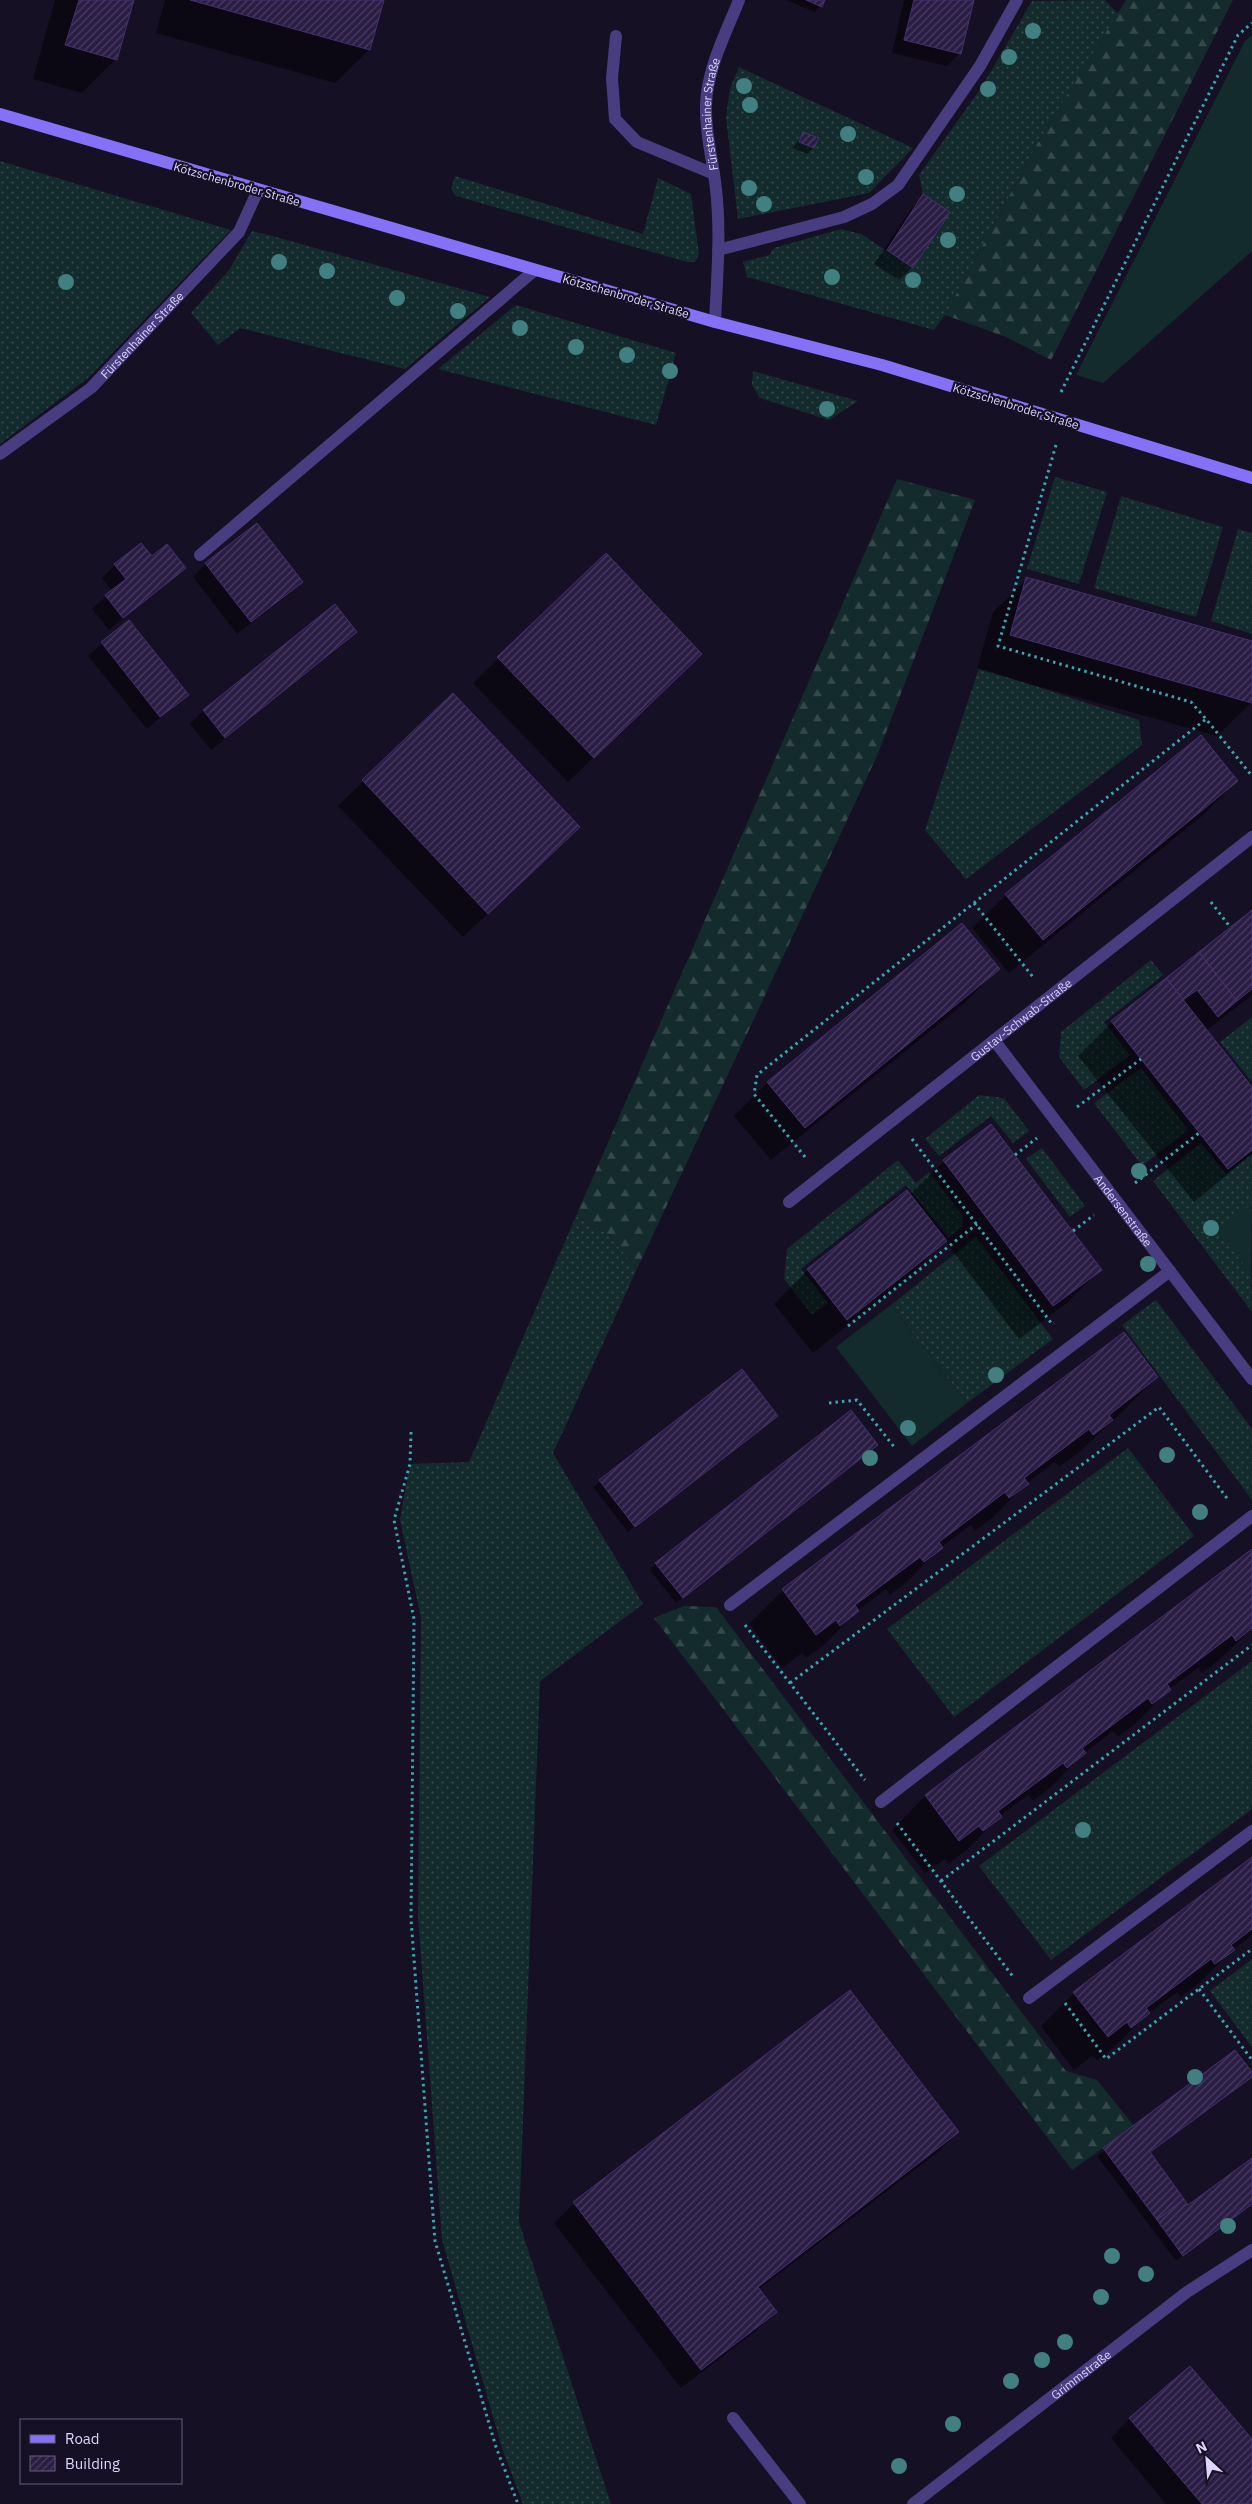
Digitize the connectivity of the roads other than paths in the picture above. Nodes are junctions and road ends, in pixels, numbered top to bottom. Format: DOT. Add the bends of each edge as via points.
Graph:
graph roads {
  1 [pos="739,0"];
  2 [pos="1017,0"];
  3 [pos="616,36"];
  4 [pos="0,114"];
  5 [pos="714,174"];
  6 [pos="258,190"];
  7 [pos="718,250"];
  8 [pos="536,270"];
  9 [pos="715,322"];
  10 [pos="0,454"];
  11 [pos="1252,478"];
  12 [pos="200,555"];
  13 [pos="1252,837"];
  14 [pos="994,1040"];
  15 [pos="789,1202"];
  16 [pos="1170,1272"];
  17 [pos="1252,1380"];
  18 [pos="1248,1519"];
  19 [pos="730,1605"];
  20 [pos="881,1802"];
  21 [pos="1252,1831"];
  22 [pos="1030,1998"];
  23 [pos="1252,2250"];
  24 [pos="733,2418"];
  25 [pos="800,2504"];
  26 [pos="913,2504"];
  1 -- 5 [label="street, Fürstenhainer Straße" via="712,69 706,105 708,144"];
  2 -- 7 [label="street" via="980,66 898,186 872,204 844,217"];
  3 -- 5 [label="street" via="612,78 614,118 637,142"];
  4 -- 6 [label="street, Kötzschenbroder Straße"];
  5 -- 7 [label="street, Fürstenhainer Straße"];
  6 -- 8 [label="street, Kötzschenbroder Straße"];
  6 -- 10 [label="street, Fürstenhainer Straße" via="239,232 91,388"];
  7 -- 9 [label="street, Fürstenhainer Straße"];
  8 -- 9 [label="street, Kötzschenbroder Straße"];
  8 -- 12 [label="street"];
  9 -- 11 [label="street, Kötzschenbroder Straße" via="882,365"];
  13 -- 14 [label="street, Gustav-Schwab-Straße"];
  14 -- 15 [label="street, Gustav-Schwab-Straße"];
  14 -- 16 [label="street, Andersenstraße"];
  16 -- 17 [label="street, Andersenstraße"];
  16 -- 19 [label="street"];
  18 -- 20 [label="street"];
  21 -- 22 [label="street"];
  23 -- 26 [label="street, Grimmstraße" via="1188,2292"];
  24 -- 25 [label="street"];
}
